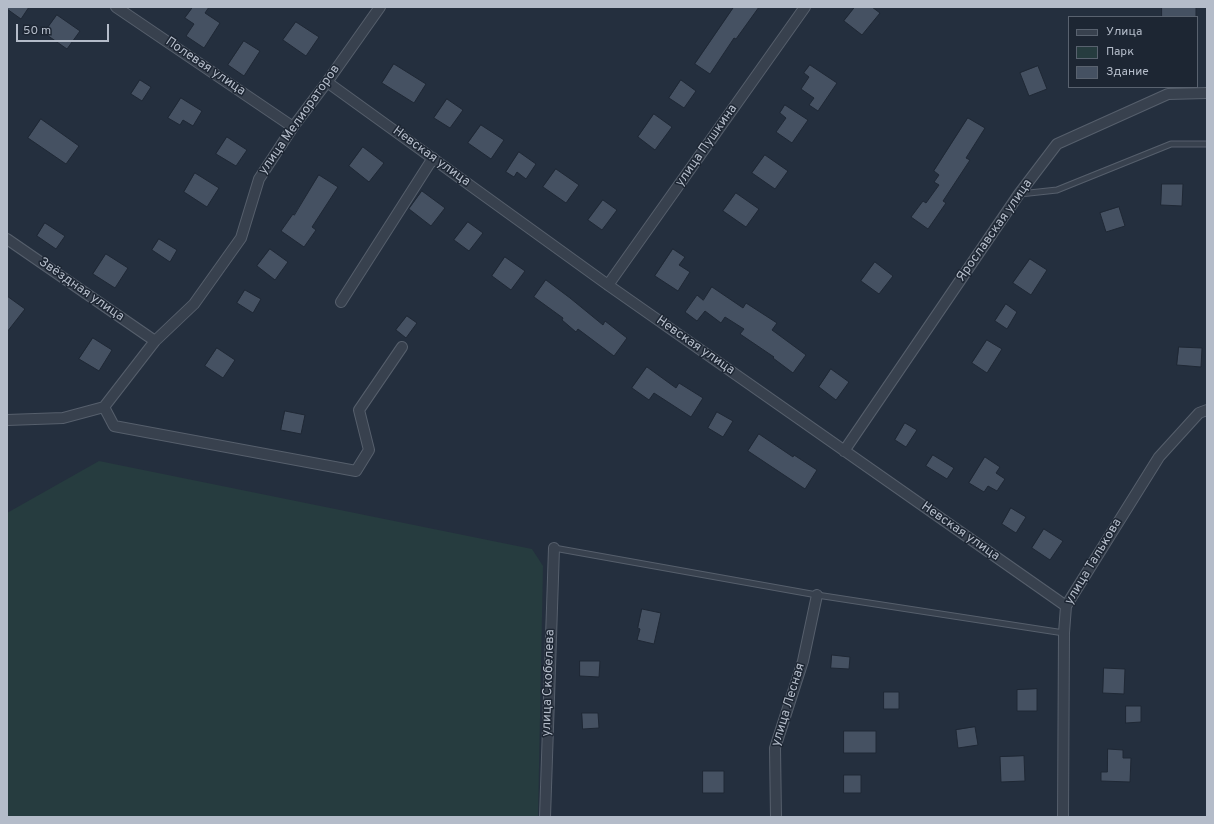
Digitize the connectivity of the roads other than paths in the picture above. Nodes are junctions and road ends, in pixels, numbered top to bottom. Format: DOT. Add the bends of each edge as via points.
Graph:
graph roads {
  1 [pos="116,7"];
  2 [pos="380,7"];
  3 [pos="805,7"];
  4 [pos="327,82"];
  5 [pos="1207,93"];
  6 [pos="293,127"];
  7 [pos="1207,144"];
  8 [pos="433,158"];
  9 [pos="1019,194"];
  10 [pos="7,239"];
  11 [pos="608,286"];
  12 [pos="341,302"];
  13 [pos="155,341"];
  14 [pos="402,347"];
  15 [pos="104,407"];
  16 [pos="1207,410"];
  17 [pos="7,420"];
  18 [pos="844,451"];
  19 [pos="554,548"];
  20 [pos="817,595"];
  21 [pos="1066,606"];
  22 [pos="1064,633"];
  23 [pos="545,817"];
  24 [pos="776,817"];
  25 [pos="1063,817"];
  1 -- 6 [label="street, Полевая улица"];
  2 -- 4 [label="street, улица Мелиораторов"];
  3 -- 11 [label="street, улица Пушкина"];
  4 -- 6 [label="street, улица Мелиораторов"];
  4 -- 8 [label="street, Невская улица"];
  5 -- 9 [label="street, Ярославская улица" via="1168,94 1057,144"];
  6 -- 13 [label="street, улица Мелиораторов" via="259,179 241,238 194,304"];
  7 -- 9 [label="lane" via="1171,144 1057,190"];
  8 -- 11 [label="street, Невская улица"];
  8 -- 12 [label="street"];
  9 -- 18 [label="street, Ярославская улица"];
  10 -- 13 [label="street, Звёздная улица"];
  11 -- 18 [label="street, Невская улица"];
  13 -- 15 [label="street, улица Мелиораторов"];
  14 -- 15 [label="street" via="359,410 369,450 356,471 114,426"];
  15 -- 17 [label="street" via="63,418"];
  16 -- 21 [label="street, улица Талькова" via="1199,413 1159,457"];
  18 -- 21 [label="street, Невская улица"];
  19 -- 20 [label="lane"];
  19 -- 23 [label="street, улица Скобелева"];
  20 -- 22 [label="lane"];
  20 -- 24 [label="street, улица Лесная" via="803,661 775,748"];
  21 -- 22 [label="street, улица Талькова"];
  22 -- 25 [label="street, улица Талькова"];
}
